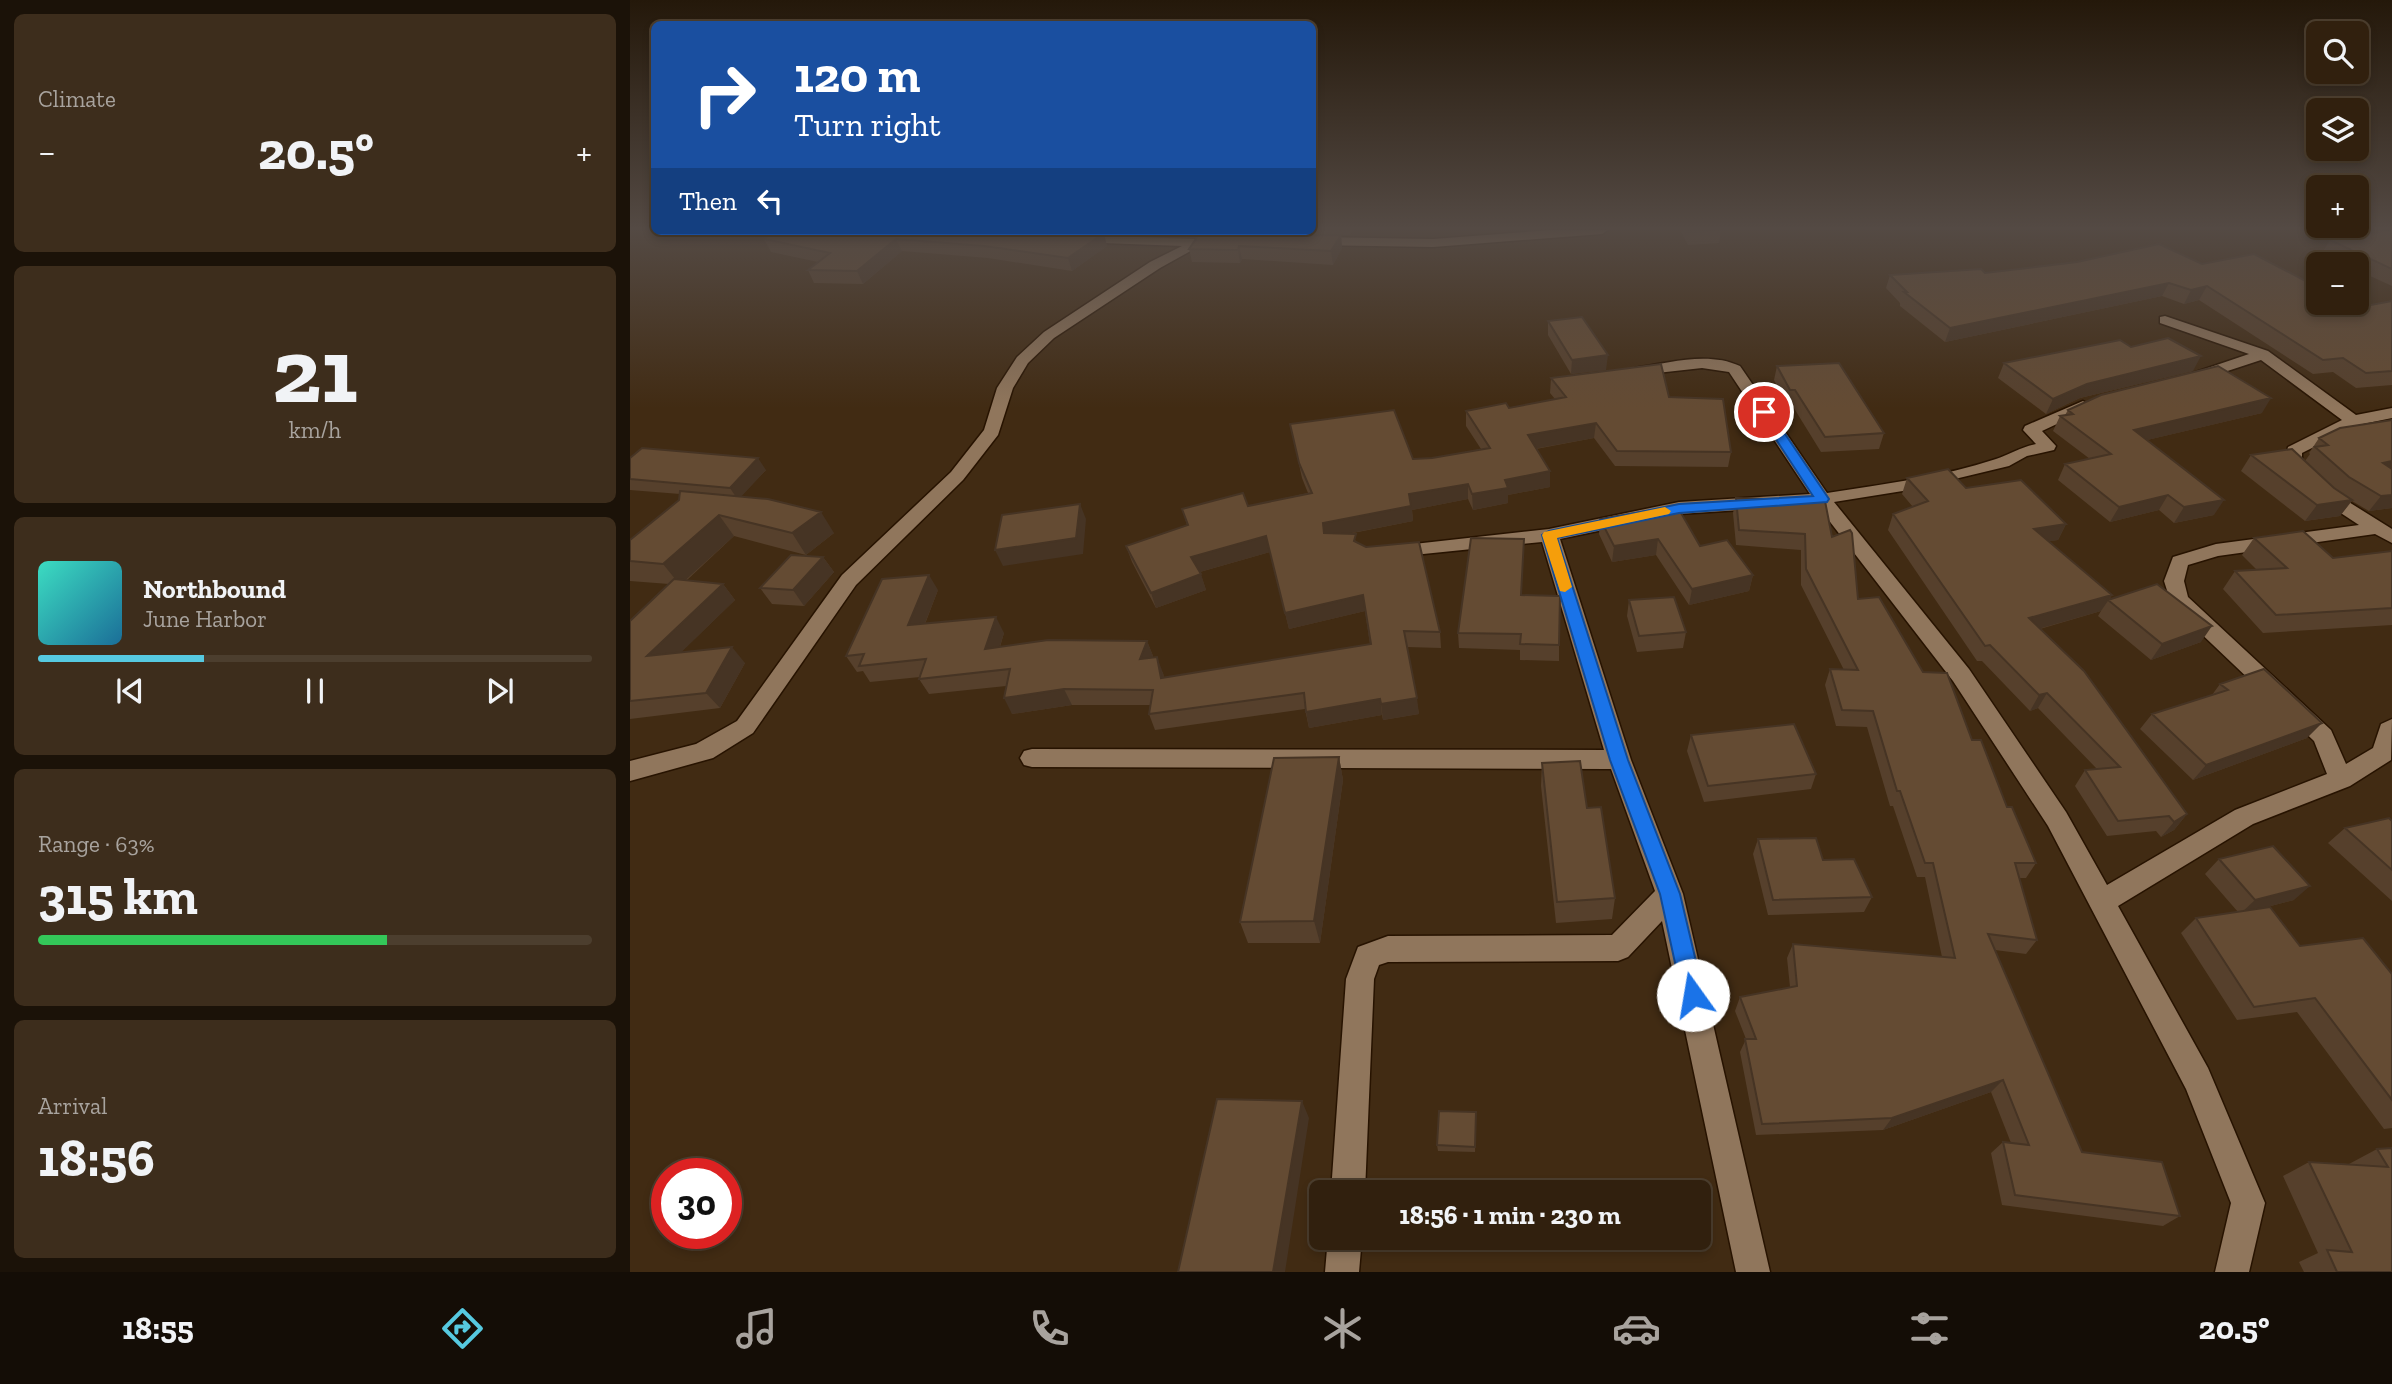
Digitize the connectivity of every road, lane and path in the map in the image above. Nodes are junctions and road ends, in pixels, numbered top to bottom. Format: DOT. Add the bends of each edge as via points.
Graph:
graph roads {
  1 [pos="1118,289"];
  2 [pos="2165,320"];
  3 [pos="2263,354"];
  4 [pos="1617,375"];
  5 [pos="2181,381"];
  6 [pos="2100,401"];
  7 [pos="2392,413"];
  8 [pos="2353,421"];
  9 [pos="1822,499"];
  10 [pos="2385,533"];
  11 [pos="1549,535"];
  12 [pos="1368,554"];
  13 [pos="2392,728"];
  14 [pos="1032,758"];
  15 [pos="1619,760"];
  16 [pos="630,771"];
  17 [pos="2341,779"];
  18 [pos="1670,894"];
  19 [pos="2102,901"];
  20 [pos="1349,1180"];
  21 [pos="1344,1250"];
  22 [pos="1342,1272"];
  23 [pos="1753,1272"];
  24 [pos="2232,1272"];
  1 -- 16 [label="street" via="1049,335 1022,360 1005,388 992,430 957,476 849,580 745,727 722,745 695,757"];
  2 -- 3 [label="street"];
  3 -- 5 [label="street"];
  3 -- 8 [label="street"];
  4 -- 9 [label="street" via="1729,364"];
  6 -- 9 [label="street" via="2031,430 2048,446 2003,462 1909,485"];
  7 -- 8 [label="street"];
  8 -- 10 [label="street" via="2294,451 2293,464 2330,498"];
  9 -- 11 [label="street" via="1679,508"];
  9 -- 19 [label="street" via="1961,675 2057,819"];
  10 -- 17 [label="street" via="2216,550 2180,561 2173,574 2179,601 2323,736"];
  11 -- 12 [label="street"];
  11 -- 15 [label="street"];
  13 -- 17 [label="street" via="2383,753"];
  14 -- 15 [label="street"];
  15 -- 18 [label="street"];
  17 -- 19 [label="street" via="2244,817"];
  18 -- 20 [label="street" via="1618,948 1388,949 1368,956 1360,979"];
  18 -- 23 [label="street"];
  19 -- 24 [label="street" via="2197,1079 2248,1203"];
  21 -- 22 [label="street"];
}
